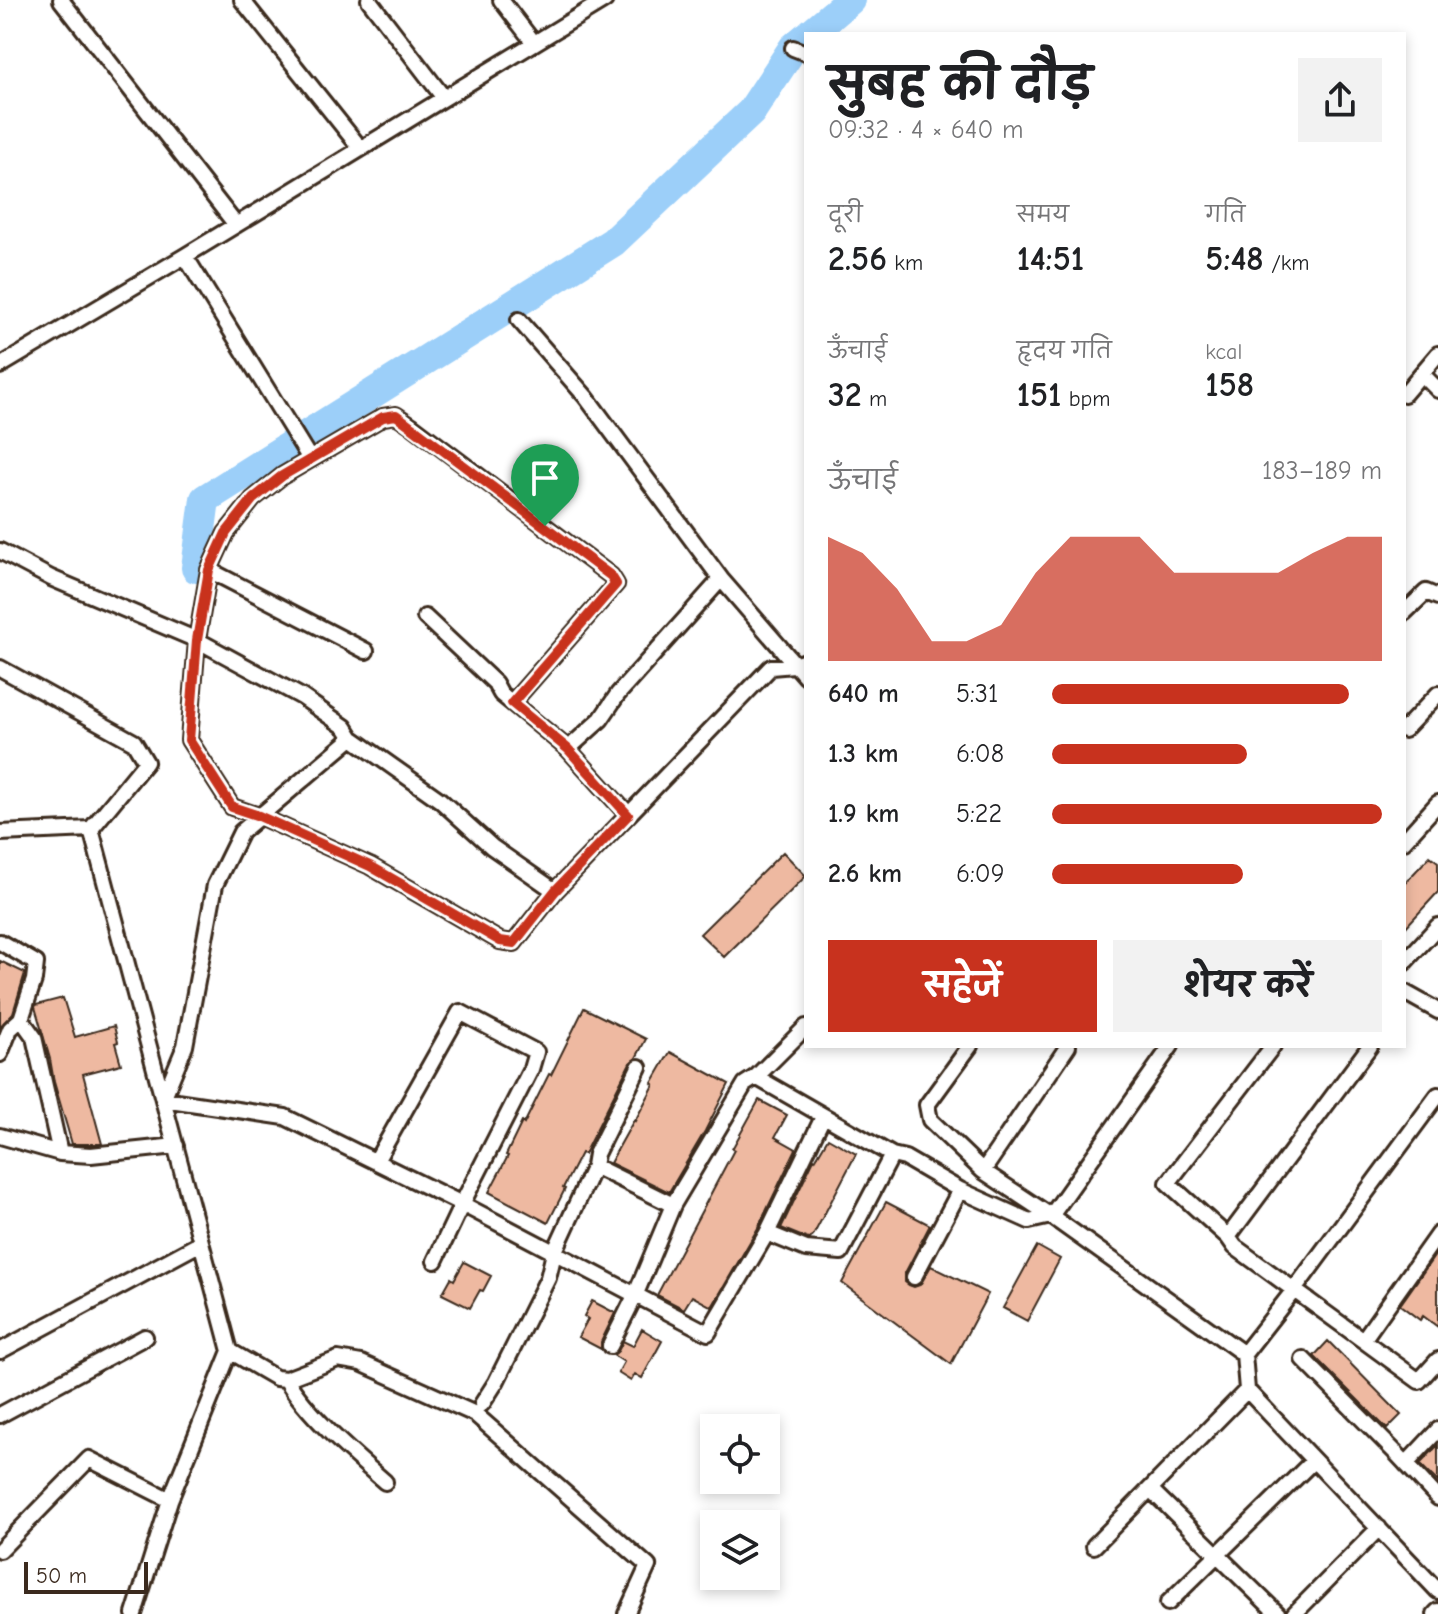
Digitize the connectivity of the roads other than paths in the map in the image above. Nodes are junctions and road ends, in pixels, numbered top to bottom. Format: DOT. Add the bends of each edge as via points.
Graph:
graph roads {
  1 [pos="61,0"];
  2 [pos="242,0"];
  3 [pos="369,0"];
  4 [pos="501,0"];
  5 [pos="605,0"];
  6 [pos="534,43"];
  7 [pos="444,98"];
  8 [pos="361,149"];
  9 [pos="236,225"];
  10 [pos="185,256"];
  11 [pos="519,320"];
  12 [pos="1438,354"];
  13 [pos="0,366"];
  14 [pos="1422,374"];
  15 [pos="1438,390"];
  16 [pos="1406,392"];
  17 [pos="310,459"];
  18 [pos="0,551"];
  19 [pos="209,570"];
  20 [pos="721,579"];
  21 [pos="1438,597"];
  22 [pos="1406,611"];
  23 [pos="425,617"];
  24 [pos="197,640"];
  25 [pos="366,651"];
  26 [pos="800,663"];
  27 [pos="0,668"];
  28 [pos="1438,694"];
  29 [pos="512,703"];
  30 [pos="1406,728"];
  31 [pos="352,738"];
  32 [pos="568,749"];
  33 [pos="1438,803"];
  34 [pos="628,815"];
  35 [pos="259,816"];
  36 [pos="91,829"];
  37 [pos="0,833"];
  38 [pos="1406,839"];
  39 [pos="555,891"];
  40 [pos="1438,926"];
  41 [pos="0,942"];
  42 [pos="1406,961"];
  43 [pos="1406,996"];
  44 [pos="1438,1011"];
  45 [pos="21,1019"];
  46 [pos="804,1029"];
  47 [pos="969,1048"];
  48 [pos="1067,1048"];
  49 [pos="1170,1048"];
  50 [pos="1271,1048"];
  51 [pos="1369,1048"];
  52 [pos="0,1054"];
  53 [pos="639,1067"];
  54 [pos="756,1077"];
  55 [pos="1438,1095"];
  56 [pos="163,1099"];
  57 [pos="823,1117"];
  58 [pos="0,1136"];
  59 [pos="176,1146"];
  60 [pos="60,1153"];
  61 [pos="892,1155"];
  62 [pos="376,1161"];
  63 [pos="594,1166"];
  64 [pos="983,1171"];
  65 [pos="960,1190"];
  66 [pos="462,1204"];
  67 [pos="673,1205"];
  68 [pos="1051,1216"];
  69 [pos="767,1233"];
  70 [pos="1438,1234"];
  71 [pos="1228,1237"];
  72 [pos="201,1243"];
  73 [pos="554,1253"];
  74 [pos="435,1261"];
  75 [pos="914,1277"];
  76 [pos="1294,1290"];
  77 [pos="635,1296"];
  78 [pos="145,1337"];
  79 [pos="1363,1340"];
  80 [pos="610,1346"];
  81 [pos="0,1351"];
  82 [pos="230,1351"];
  83 [pos="1244,1354"];
  84 [pos="1303,1359"];
  85 [pos="1438,1360"];
  86 [pos="286,1379"];
  87 [pos="1247,1390"];
  88 [pos="482,1404"];
  89 [pos="0,1415"];
  90 [pos="1438,1430"];
  91 [pos="1313,1461"];
  92 [pos="1406,1464"];
  93 [pos="385,1482"];
  94 [pos="1150,1489"];
  95 [pos="1438,1498"];
  96 [pos="170,1500"];
  97 [pos="1379,1528"];
  98 [pos="1094,1546"];
  99 [pos="0,1550"];
  100 [pos="1217,1554"];
  101 [pos="1438,1591"];
  102 [pos="1168,1603"];
  103 [pos="134,1614"];
  104 [pos="626,1614"];
  105 [pos="1278,1614"];
  106 [pos="1294,1614"];
  1 -- 9 [label="street"];
  2 -- 8 [label="street"];
  3 -- 7 [label="street"];
  4 -- 6 [label="street"];
  5 -- 6 [label="street"];
  6 -- 7 [label="street"];
  7 -- 8 [label="street"];
  8 -- 9 [label="street"];
  9 -- 10 [label="street"];
  10 -- 13 [label="street"];
  10 -- 17 [label="street"];
  11 -- 20 [label="street" via="586,397"];
  12 -- 14 [label="street"];
  14 -- 15 [label="street"];
  14 -- 16 [label="street"];
  17 -- 19 [label="street" via="253,499 226,533"];
  17 -- 29 [label="street" via="383,417 396,415 611,576 616,584"];
  18 -- 24 [label="street"];
  19 -- 24 [label="street"];
  19 -- 25 [label="street"];
  20 -- 26 [label="street"];
  20 -- 32 [label="street" via="601,719"];
  21 -- 22 [label="street" via="1426,592"];
  23 -- 29 [label="street"];
  24 -- 31 [label="street" via="302,697 345,727"];
  24 -- 35 [label="street" via="189,740 232,807"];
  26 -- 34 [label="street" via="771,667"];
  27 -- 36 [label="street" via="134,742 146,762"];
  28 -- 30 [label="street"];
  29 -- 32 [label="street"];
  31 -- 35 [label="street"];
  31 -- 39 [label="street"];
  32 -- 34 [label="street"];
  33 -- 38 [label="street"];
  34 -- 39 [label="street"];
  35 -- 39 [label="street" via="370,866 500,941 514,943"];
  35 -- 56 [label="street" via="241,832 215,885 185,1046"];
  36 -- 37 [label="street"];
  36 -- 56 [label="street"];
  40 -- 42 [label="street"];
  41 -- 45 [label="street" via="36,963"];
  43 -- 44 [label="street"];
  45 -- 52 [label="street" via="10,1029"];
  45 -- 60 [label="street" via="34,1037"];
  46 -- 54 [label="street"];
  47 -- 64 [label="street" via="927,1105 930,1120"];
  48 -- 64 [label="street"];
  49 -- 68 [label="street"];
  50 -- 71 [label="street" via="1168,1183"];
  51 -- 71 [label="street"];
  53 -- 63 [label="street"];
  54 -- 57 [label="street"];
  54 -- 67 [label="street" via="745,1084"];
  55 -- 76 [label="street"];
  56 -- 59 [label="street"];
  56 -- 62 [label="street" via="285,1117"];
  57 -- 61 [label="street"];
  57 -- 69 [label="street"];
  58 -- 60 [label="street"];
  59 -- 60 [label="street"];
  59 -- 72 [label="street"];
  61 -- 65 [label="street"];
  61 -- 69 [label="street" via="841,1252 806,1249"];
  62 -- 66 [label="street"];
  62 -- 66 [label="street" via="460,1012 536,1052"];
  63 -- 67 [label="street"];
  63 -- 73 [label="street"];
  64 -- 68 [label="street"];
  65 -- 68 [label="street" via="1029,1221"];
  65 -- 75 [label="street"];
  66 -- 73 [label="street"];
  66 -- 74 [label="street"];
  67 -- 77 [label="street"];
  68 -- 83 [label="street"];
  69 -- 77 [label="street" via="708,1333"];
  70 -- 79 [label="street"];
  71 -- 76 [label="street"];
  72 -- 81 [label="street"];
  72 -- 82 [label="street"];
  73 -- 77 [label="street"];
  73 -- 88 [label="street" via="548,1278"];
  76 -- 79 [label="street"];
  76 -- 83 [label="street"];
  77 -- 80 [label="street"];
  78 -- 89 [label="street"];
  79 -- 85 [label="street" via="1419,1381"];
  82 -- 86 [label="street"];
  82 -- 96 [label="street"];
  83 -- 87 [label="street"];
  84 -- 92 [label="street"];
  86 -- 93 [label="street"];
  86 -- 104 [label="street" via="338,1359 361,1363 475,1414 648,1566"];
  87 -- 91 [label="street"];
  87 -- 94 [label="street"];
  90 -- 92 [label="street"];
  91 -- 97 [label="street"];
  91 -- 100 [label="street"];
  92 -- 95 [label="street"];
  94 -- 98 [label="street"];
  94 -- 100 [label="street"];
  96 -- 99 [label="street" via="89,1459"];
  96 -- 103 [label="street"];
  97 -- 101 [label="street"];
  97 -- 106 [label="street"];
  100 -- 102 [label="street"];
  100 -- 105 [label="street"];
}
